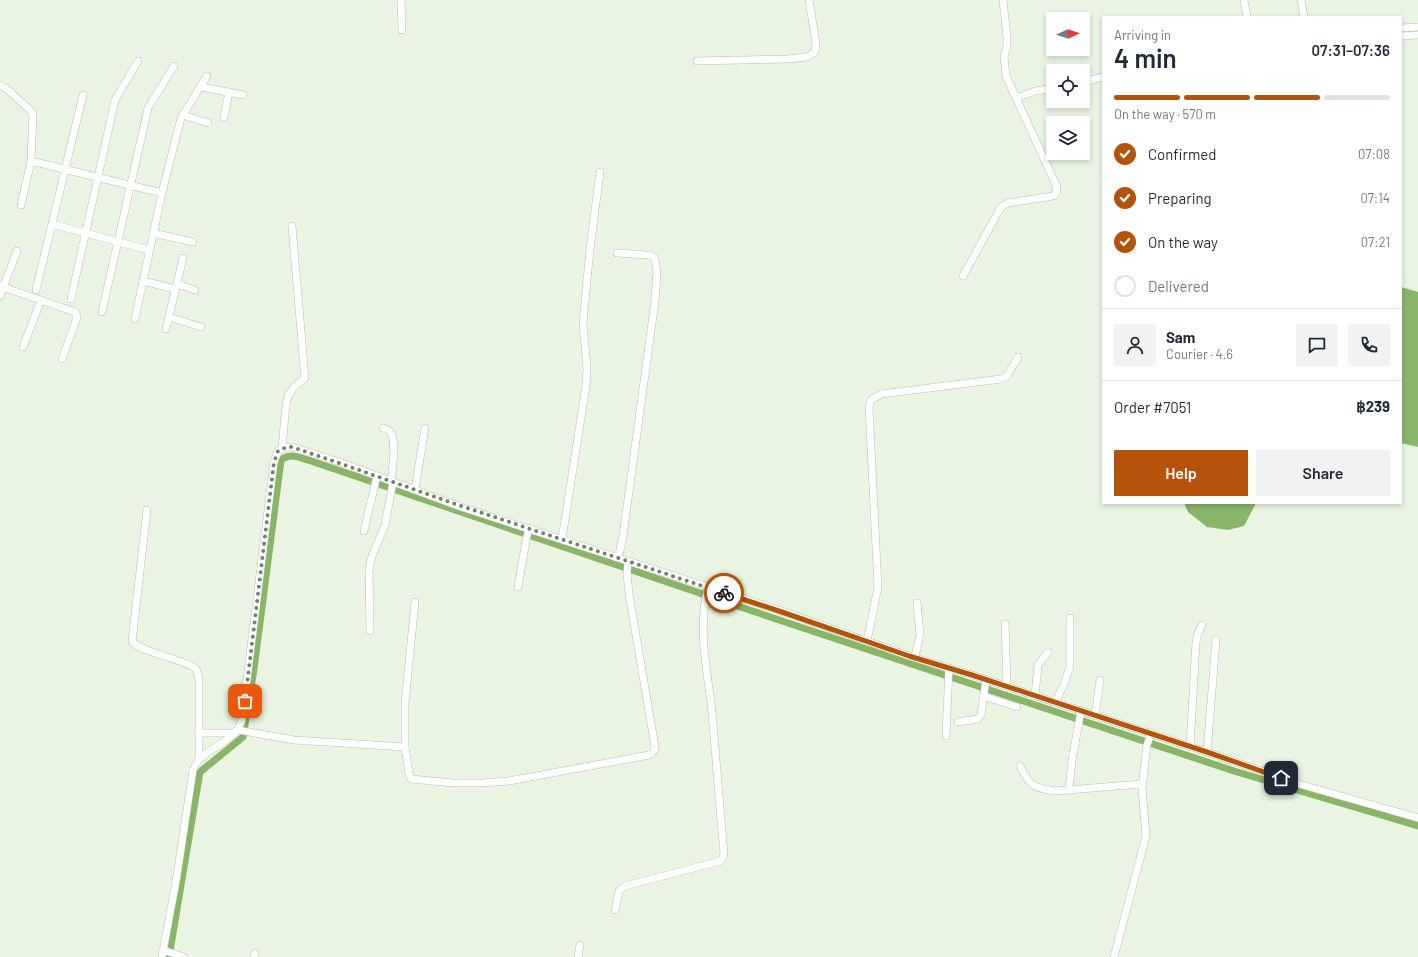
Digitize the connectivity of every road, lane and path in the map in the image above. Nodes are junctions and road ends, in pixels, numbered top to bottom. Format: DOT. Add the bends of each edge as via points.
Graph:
graph roads {
  1 [pos="401,0"];
  2 [pos="809,0"];
  3 [pos="1003,0"];
  4 [pos="1244,0"];
  5 [pos="1301,0"];
  6 [pos="1247,16"];
  7 [pos="1304,16"];
  8 [pos="1418,27"];
  9 [pos="1402,28"];
  10 [pos="402,30"];
  11 [pos="1418,35"];
  12 [pos="1402,36"];
  13 [pos="138,60"];
  14 [pos="697,61"];
  15 [pos="174,66"];
  16 [pos="208,76"];
  17 [pos="1102,77"];
  18 [pos="1090,80"];
  19 [pos="0,85"];
  20 [pos="201,87"];
  21 [pos="1046,89"];
  22 [pos="229,92"];
  23 [pos="83,95"];
  24 [pos="243,95"];
  25 [pos="1016,98"];
  26 [pos="183,115"];
  27 [pos="224,117"];
  28 [pos="208,123"];
  29 [pos="32,160"];
  30 [pos="65,169"];
  31 [pos="600,172"];
  32 [pos="98,177"];
  33 [pos="130,185"];
  34 [pos="162,193"];
  35 [pos="21,205"];
  36 [pos="52,224"];
  37 [pos="292,226"];
  38 [pos="86,233"];
  39 [pos="153,233"];
  40 [pos="117,241"];
  41 [pos="193,242"];
  42 [pos="149,250"];
  43 [pos="17,251"];
  44 [pos="617,253"];
  45 [pos="183,258"];
  46 [pos="962,276"];
  47 [pos="143,281"];
  48 [pos="2,287"];
  49 [pos="176,287"];
  50 [pos="36,290"];
  51 [pos="195,290"];
  52 [pos="0,296"];
  53 [pos="71,299"];
  54 [pos="41,300"];
  55 [pos="102,312"];
  56 [pos="169,318"];
  57 [pos="135,319"];
  58 [pos="201,327"];
  59 [pos="166,329"];
  60 [pos="23,347"];
  61 [pos="1018,357"];
  62 [pos="62,359"];
  63 [pos="383,428"];
  64 [pos="425,428"];
  65 [pos="282,448"];
  66 [pos="377,476"];
  67 [pos="392,485"];
  68 [pos="415,489"];
  69 [pos="147,510"];
  70 [pos="529,530"];
  71 [pos="364,531"];
  72 [pos="562,539"];
  73 [pos="616,557"];
  74 [pos="628,563"];
  75 [pos="518,587"];
  76 [pos="707,592"];
  77 [pos="415,602"];
  78 [pos="917,603"];
  79 [pos="1070,618"];
  80 [pos="1005,624"];
  81 [pos="1202,625"];
  82 [pos="370,631"];
  83 [pos="1216,640"];
  84 [pos="867,641"];
  85 [pos="1048,652"];
  86 [pos="915,657"];
  87 [pos="949,668"];
  88 [pos="986,680"];
  89 [pos="1100,680"];
  90 [pos="1007,686"];
  91 [pos="984,696"];
  92 [pos="1034,696"];
  93 [pos="1055,702"];
  94 [pos="1017,707"];
  95 [pos="1095,716"];
  96 [pos="1080,717"];
  97 [pos="958,722"];
  98 [pos="242,732"];
  99 [pos="199,733"];
  100 [pos="946,736"];
  101 [pos="1149,739"];
  102 [pos="1190,746"];
  103 [pos="405,747"];
  104 [pos="1207,752"];
  105 [pos="199,759"];
  106 [pos="1020,766"];
  107 [pos="1142,784"];
  108 [pos="1069,790"];
  109 [pos="1418,818"];
  110 [pos="615,910"];
  111 [pos="580,945"];
  112 [pos="166,952"];
  113 [pos="184,957"];
  114 [pos="578,957"];
  115 [pos="1114,957"];
  1 -- 10 [label="street"];
  2 -- 14 [label="street" via="816,43 815,52 788,59"];
  3 -- 25 [label="street" via="1008,46 1004,68"];
  4 -- 6 [label="street"];
  5 -- 7 [label="street"];
  8 -- 9 [label="street"];
  11 -- 12 [label="street"];
  13 -- 32 [label="street" via="115,100"];
  15 -- 33 [label="street" via="148,108"];
  16 -- 20 [label="street"];
  17 -- 18 [label="street"];
  19 -- 29 [label="street" via="33,113"];
  20 -- 22 [label="street"];
  20 -- 26 [label="street"];
  21 -- 25 [label="street"];
  22 -- 24 [label="street"];
  22 -- 27 [label="street"];
  23 -- 30 [label="street"];
  25 -- 46 [label="street" via="1058,191 1052,196 1008,202 1001,207"];
  26 -- 28 [label="street"];
  26 -- 34 [label="street"];
  29 -- 30 [label="street"];
  29 -- 35 [label="street"];
  30 -- 32 [label="street"];
  30 -- 36 [label="street"];
  31 -- 72 [label="street" via="583,323 586,386"];
  32 -- 33 [label="street"];
  32 -- 38 [label="street"];
  33 -- 34 [label="street"];
  33 -- 40 [label="street"];
  34 -- 39 [label="street"];
  36 -- 38 [label="street"];
  36 -- 50 [label="street"];
  37 -- 65 [label="street" via="305,378 289,394"];
  38 -- 40 [label="street"];
  38 -- 53 [label="street"];
  39 -- 41 [label="street"];
  39 -- 42 [label="street"];
  40 -- 42 [label="street"];
  40 -- 55 [label="street"];
  42 -- 47 [label="street"];
  43 -- 48 [label="street"];
  44 -- 73 [label="street" via="652,256 657,271 652,330 623,536"];
  45 -- 49 [label="street"];
  47 -- 49 [label="street"];
  47 -- 57 [label="street"];
  48 -- 52 [label="street"];
  48 -- 54 [label="street"];
  49 -- 51 [label="street"];
  49 -- 56 [label="street"];
  54 -- 60 [label="street"];
  54 -- 62 [label="street" via="76,313 77,318"];
  56 -- 58 [label="street"];
  56 -- 59 [label="street"];
  61 -- 84 [label="street" via="1007,376 1001,379 881,394 871,400 869,407 878,587"];
  63 -- 67 [label="street" via="391,433 393,440"];
  64 -- 68 [label="street"];
  65 -- 66 [label="street" via="292,447"];
  65 -- 98 [label="street" via="274,462 240,726"];
  66 -- 67 [label="street"];
  66 -- 71 [label="street"];
  67 -- 68 [label="street"];
  67 -- 82 [label="street" via="385,525 371,559 369,571"];
  68 -- 70 [label="street"];
  69 -- 99 [label="street" via="132,641 135,645 182,661 196,669 199,679"];
  70 -- 72 [label="street"];
  70 -- 75 [label="street"];
  72 -- 73 [label="street"];
  73 -- 74 [label="street"];
  74 -- 76 [label="street"];
  74 -- 103 [label="street" via="629,594 655,747 653,753 509,781 460,783 411,779"];
  76 -- 84 [label="street" via="782,612"];
  76 -- 110 [label="street" via="704,607 704,648 723,858 720,861 624,886 619,891"];
  77 -- 103 [label="street" via="405,703"];
  78 -- 86 [label="street" via="920,634"];
  79 -- 93 [label="street" via="1070,667"];
  80 -- 90 [label="street"];
  81 -- 102 [label="street" via="1196,642"];
  83 -- 104 [label="street"];
  84 -- 86 [label="street"];
  85 -- 92 [label="street" via="1038,665"];
  86 -- 87 [label="street"];
  87 -- 88 [label="street"];
  87 -- 100 [label="street"];
  88 -- 90 [label="street"];
  88 -- 91 [label="street"];
  89 -- 95 [label="street"];
  90 -- 92 [label="street"];
  91 -- 94 [label="street"];
  91 -- 97 [label="street" via="983,710 978,719"];
  92 -- 93 [label="street"];
  93 -- 96 [label="street"];
  95 -- 96 [label="street"];
  95 -- 101 [label="street"];
  96 -- 108 [label="street"];
  98 -- 99 [label="street"];
  98 -- 103 [label="street" via="294,740"];
  98 -- 105 [label="street"];
  99 -- 105 [label="street"];
  101 -- 102 [label="street"];
  101 -- 107 [label="street"];
  102 -- 104 [label="street"];
  104 -- 109 [label="street" via="1302,785"];
  105 -- 112 [label="street" via="190,783"];
  106 -- 108 [label="street" via="1027,781 1034,786 1055,791"];
  107 -- 108 [label="street"];
  107 -- 115 [label="street" via="1146,836"];
  111 -- 114 [label="street"];
  112 -- 113 [label="street"];
}
